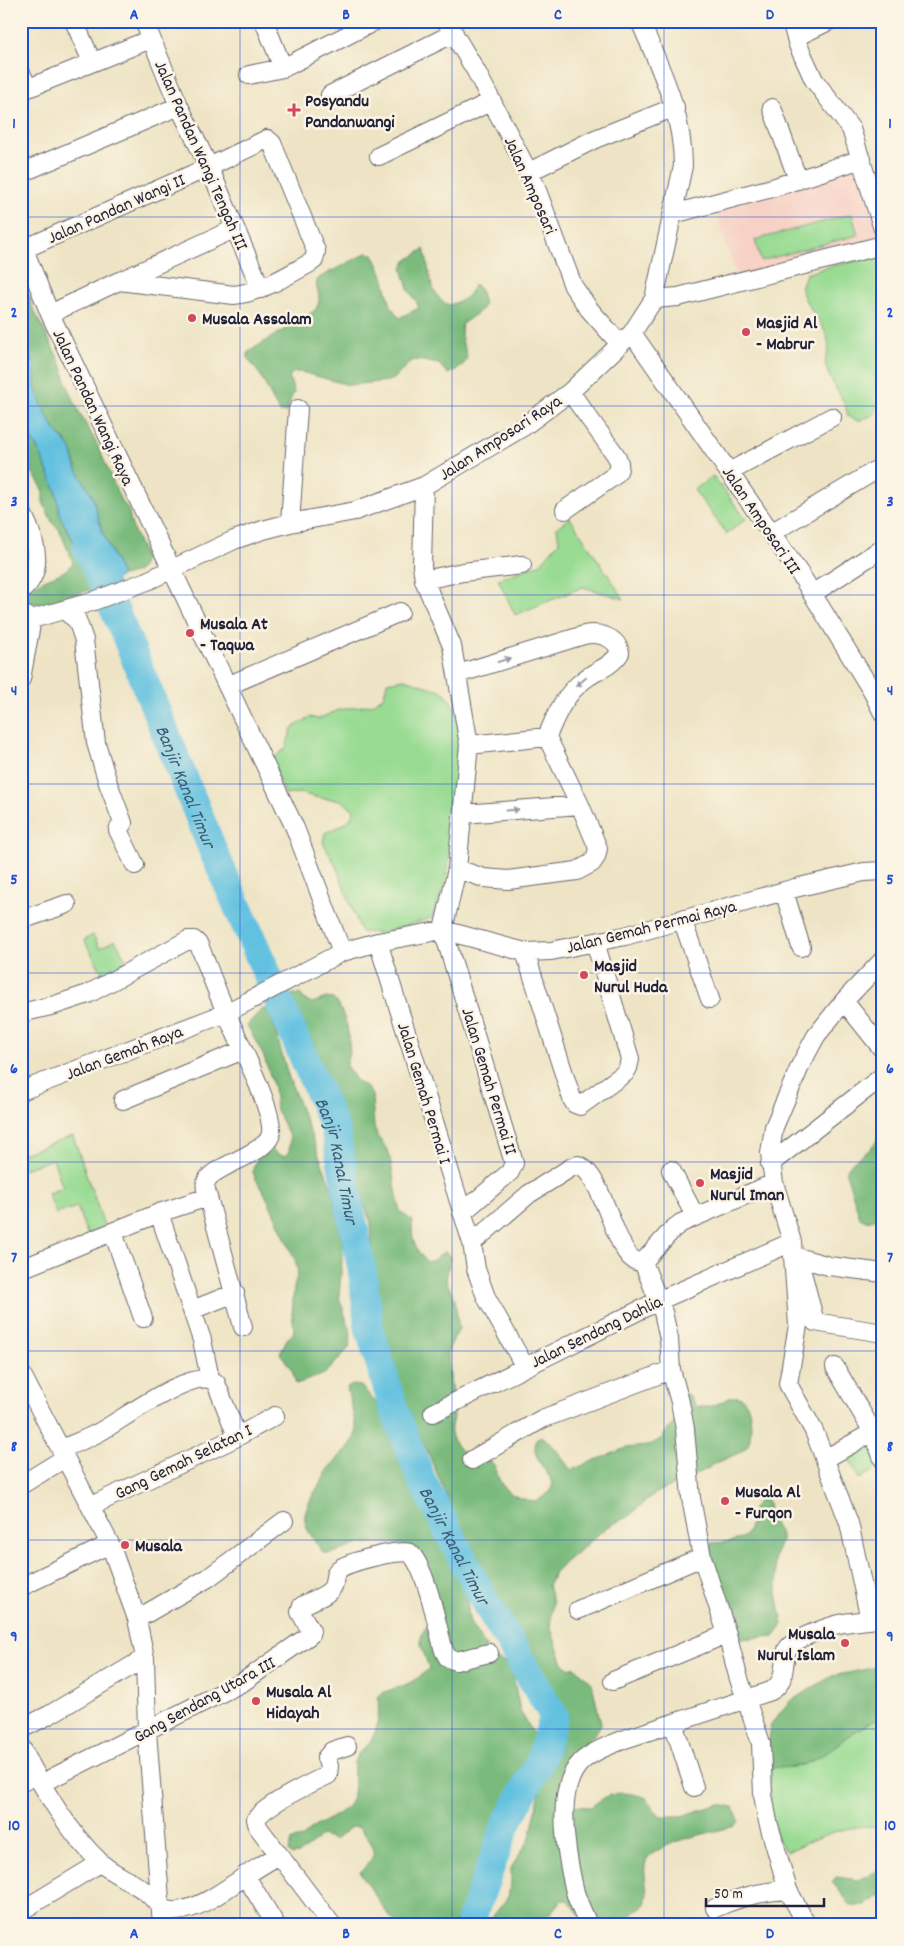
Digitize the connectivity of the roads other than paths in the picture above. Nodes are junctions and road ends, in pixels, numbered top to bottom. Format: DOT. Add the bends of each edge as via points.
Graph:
graph roads {
  1 [pos="74,21"];
  2 [pos="144,21"];
  3 [pos="264,21"];
  4 [pos="375,21"];
  5 [pos="640,21"];
  6 [pos="829,21"];
  7 [pos="450,27"];
  8 [pos="793,29"];
  9 [pos="151,39"];
  10 [pos="92,62"];
  11 [pos="283,68"];
  12 [pos="249,75"];
  13 [pos="24,84"];
  14 [pos="330,94"];
  15 [pos="492,101"];
  16 [pos="179,106"];
  17 [pos="675,107"];
  18 [pos="772,108"];
  19 [pos="379,156"];
  20 [pos="862,159"];
  21 [pos="209,167"];
  22 [pos="528,172"];
  23 [pos="21,173"];
  24 [pos="798,180"];
  25 [pos="673,214"];
  26 [pos="234,229"];
  27 [pos="883,229"];
  28 [pos="23,245"];
  29 [pos="883,245"];
  30 [pos="119,281"];
  31 [pos="261,289"];
  32 [pos="654,299"];
  33 [pos="50,314"];
  34 [pos="626,338"];
  35 [pos="570,392"];
  36 [pos="298,409"];
  37 [pos="832,417"];
  38 [pos="883,466"];
  39 [pos="729,472"];
  40 [pos="424,486"];
  41 [pos="565,510"];
  42 [pos="21,511"];
  43 [pos="290,523"];
  44 [pos="771,533"];
  45 [pos="883,548"];
  46 [pos="522,565"];
  47 [pos="170,569"];
  48 [pos="424,580"];
  49 [pos="21,591"];
  50 [pos="812,594"];
  51 [pos="64,610"];
  52 [pos="400,612"];
  53 [pos="27,616"];
  54 [pos="458,674"];
  55 [pos="21,679"];
  56 [pos="227,686"];
  57 [pos="883,713"];
  58 [pos="547,736"];
  59 [pos="469,745"];
  60 [pos="580,805"];
  61 [pos="463,814"];
  62 [pos="135,865"];
  63 [pos="457,870"];
  64 [pos="883,871"];
  65 [pos="784,891"];
  66 [pos="67,904"];
  67 [pos="682,919"];
  68 [pos="21,920"];
  69 [pos="444,930"];
  70 [pos="378,942"];
  71 [pos="595,942"];
  72 [pos="801,947"];
  73 [pos="342,952"];
  74 [pos="525,952"];
  75 [pos="883,960"];
  76 [pos="710,999"];
  77 [pos="844,1001"];
  78 [pos="21,1013"];
  79 [pos="226,1013"];
  80 [pos="243,1050"];
  81 [pos="883,1050"];
  82 [pos="883,1076"];
  83 [pos="21,1090"];
  84 [pos="123,1100"];
  85 [pos="770,1164"];
  86 [pos="671,1170"];
  87 [pos="774,1183"];
  88 [pos="208,1197"];
  89 [pos="159,1213"];
  90 [pos="462,1213"];
  91 [pos="695,1216"];
  92 [pos="113,1232"];
  93 [pos="472,1243"];
  94 [pos="794,1252"];
  95 [pos="643,1262"];
  96 [pos="21,1269"];
  97 [pos="883,1273"];
  98 [pos="235,1293"];
  99 [pos="658,1301"];
  100 [pos="192,1310"];
  101 [pos="143,1318"];
  102 [pos="243,1327"];
  103 [pos="883,1333"];
  104 [pos="525,1367"];
  105 [pos="835,1367"];
  106 [pos="671,1370"];
  107 [pos="21,1373"];
  108 [pos="210,1379"];
  109 [pos="25,1391"];
  110 [pos="433,1413"];
  111 [pos="275,1416"];
  112 [pos="873,1432"];
  113 [pos="237,1436"];
  114 [pos="63,1454"];
  115 [pos="824,1459"];
  116 [pos="883,1459"];
  117 [pos="472,1460"];
  118 [pos="21,1485"];
  119 [pos="91,1506"];
  120 [pos="284,1521"];
  121 [pos="110,1544"];
  122 [pos="702,1557"];
  123 [pos="21,1587"];
  124 [pos="578,1610"];
  125 [pos="137,1619"];
  126 [pos="876,1619"];
  127 [pos="727,1634"];
  128 [pos="489,1653"];
  129 [pos="145,1658"];
  130 [pos="613,1681"];
  131 [pos="746,1699"];
  132 [pos="673,1723"];
  133 [pos="21,1729"];
  134 [pos="148,1731"];
  135 [pos="347,1746"];
  136 [pos="21,1748"];
  137 [pos="36,1778"];
  138 [pos="694,1787"];
  139 [pos="279,1855"];
  140 [pos="100,1863"];
  141 [pos="245,1875"];
  142 [pos="788,1890"];
  143 [pos="161,1907"];
  144 [pos="715,1908"];
  145 [pos="21,1910"];
  146 [pos="162,1925"];
  147 [pos="276,1925"];
  148 [pos="332,1925"];
  149 [pos="588,1925"];
  150 [pos="807,1925"];
  1 -- 10 [label="street"];
  2 -- 9 [label="street, Jalan Pandan Wangi Tengah III"];
  3 -- 11 [label="street"];
  4 -- 11 [label="street"];
  5 -- 17 [label="street"];
  6 -- 8 [label="street"];
  7 -- 14 [label="street"];
  7 -- 15 [label="street, Jalan Amposari"];
  8 -- 20 [label="street" via="814,80 851,129"];
  9 -- 10 [label="street"];
  9 -- 16 [label="street, Jalan Pandan Wangi Tengah III"];
  10 -- 13 [label="street"];
  11 -- 12 [label="street"];
  15 -- 19 [label="street"];
  15 -- 22 [label="street, Jalan Amposari"];
  16 -- 21 [label="street, Jalan Pandan Wangi Tengah III"];
  16 -- 23 [label="street"];
  17 -- 22 [label="street" via="595,139"];
  17 -- 25 [label="street" via="683,166"];
  18 -- 24 [label="street"];
  20 -- 24 [label="street"];
  20 -- 27 [label="street"];
  21 -- 26 [label="street, Jalan Pandan Wangi Tengah III"];
  21 -- 28 [label="street, Jalan Pandan Wangi II"];
  21 -- 31 [label="street, Jalan Pandan Wangi II" via="262,140 272,143 316,251 310,263"];
  22 -- 34 [label="street, Jalan Amposari" via="544,204 573,286 589,309"];
  24 -- 25 [label="street"];
  25 -- 32 [label="street"];
  26 -- 30 [label="street"];
  26 -- 31 [label="street, Jalan Pandan Wangi Tengah III"];
  28 -- 33 [label="street, Jalan Pandan Wangi Raya"];
  29 -- 32 [label="street" via="678,297"];
  30 -- 31 [label="street" via="234,295"];
  30 -- 33 [label="street"];
  32 -- 34 [label="street, Jalan Amposari Raya"];
  33 -- 47 [label="street, Jalan Pandan Wangi Raya"];
  34 -- 35 [label="street, Jalan Amposari Raya"];
  34 -- 39 [label="street, Jalan Amposari III"];
  35 -- 40 [label="street, Jalan Amposari Raya" via="523,426"];
  35 -- 41 [label="street" via="615,454 620,469"];
  36 -- 43 [label="street"];
  37 -- 39 [label="street"];
  38 -- 44 [label="street"];
  39 -- 44 [label="street, Jalan Amposari III"];
  40 -- 43 [label="street, Jalan Amposari Raya" via="355,511"];
  40 -- 48 [label="street"];
  42 -- 49 [label="street" via="37,557 34,574"];
  43 -- 47 [label="street, Jalan Amposari Raya" via="234,540"];
  44 -- 50 [label="street, Jalan Amposari III"];
  45 -- 50 [label="street"];
  46 -- 48 [label="street"];
  47 -- 51 [label="street, Jalan Amposari Raya" via="147,581"];
  47 -- 56 [label="street, Jalan Pandan Wangi Raya"];
  48 -- 54 [label="street" via="447,631"];
  50 -- 57 [label="street, Jalan Amposari III"];
  51 -- 53 [label="street, Jalan Amposari Raya"];
  51 -- 62 [label="street" via="76,620 84,640 96,743 123,824 118,830"];
  52 -- 56 [label="street"];
  53 -- 55 [label="street"];
  54 -- 58 [label="street, one-way" via="591,633 610,638 618,646 620,654 569,693 558,709"];
  54 -- 59 [label="street"];
  56 -- 73 [label="street, Jalan Pandan Wangi Raya" via="294,828"];
  58 -- 59 [label="street"];
  58 -- 60 [label="street"];
  59 -- 61 [label="street"];
  61 -- 60 [label="street, one-way"];
  60 -- 63 [label="street" via="598,852 592,862 577,871 496,880"];
  61 -- 63 [label="street"];
  63 -- 69 [label="street"];
  64 -- 65 [label="street, Jalan Gemah Permai Raya" via="864,872"];
  65 -- 67 [label="street, Jalan Gemah Permai Raya"];
  65 -- 72 [label="street"];
  66 -- 68 [label="street"];
  67 -- 71 [label="street, Jalan Gemah Permai Raya"];
  67 -- 76 [label="street"];
  69 -- 70 [label="street, Jalan Gemah Permai Raya"];
  69 -- 74 [label="street, Jalan Gemah Permai Raya"];
  69 -- 90 [label="street, Jalan Gemah Permai II" via="514,1163 510,1172"];
  70 -- 73 [label="street, Jalan Gemah Permai Raya"];
  70 -- 90 [label="street, Jalan Gemah Permai I"];
  71 -- 74 [label="street, Jalan Gemah Permai Raya" via="551,951"];
  71 -- 74 [label="street" via="630,1064 625,1074 577,1106"];
  73 -- 79 [label="street, Jalan Gemah Permai Raya"];
  75 -- 77 [label="street"];
  77 -- 81 [label="street"];
  77 -- 85 [label="street" via="816,1036 801,1064 774,1127"];
  78 -- 79 [label="street" via="88,994 188,940 194,940"];
  79 -- 80 [label="street"];
  79 -- 83 [label="street, Jalan Gemah Raya"];
  80 -- 84 [label="street"];
  80 -- 88 [label="street" via="271,1126 270,1136 265,1143 210,1176 205,1186"];
  82 -- 85 [label="street"];
  85 -- 87 [label="street"];
  86 -- 91 [label="street"];
  87 -- 91 [label="street"];
  87 -- 94 [label="street"];
  88 -- 89 [label="street"];
  88 -- 98 [label="street"];
  89 -- 92 [label="street"];
  89 -- 100 [label="street"];
  90 -- 93 [label="street, Jalan Gemah Permai I"];
  91 -- 95 [label="street" via="673,1229"];
  92 -- 96 [label="street"];
  92 -- 101 [label="street"];
  93 -- 95 [label="street" via="529,1194 578,1165 587,1171 600,1192 629,1255 635,1261"];
  93 -- 104 [label="street, Jalan Sendang Dahlia" via="476,1269 486,1297"];
  94 -- 97 [label="street" via="829,1266"];
  94 -- 99 [label="street, Jalan Sendang Dahlia"];
  94 -- 103 [label="street" via="814,1322"];
  94 -- 115 [label="street" via="798,1324 788,1384 814,1431"];
  95 -- 99 [label="street"];
  98 -- 100 [label="street"];
  98 -- 102 [label="street"];
  99 -- 104 [label="street, Jalan Sendang Dahlia"];
  99 -- 106 [label="street" via="669,1339"];
  100 -- 108 [label="street"];
  104 -- 110 [label="street"];
  105 -- 112 [label="street"];
  106 -- 117 [label="street" via="542,1420"];
  106 -- 122 [label="street" via="683,1414"];
  107 -- 109 [label="street"];
  108 -- 113 [label="street" via="216,1383"];
  108 -- 114 [label="street" via="182,1384"];
  109 -- 114 [label="street"];
  111 -- 113 [label="street, Gang Gemah Selatan I"];
  112 -- 115 [label="street"];
  112 -- 116 [label="street"];
  113 -- 119 [label="street, Gang Gemah Selatan I"];
  114 -- 118 [label="street"];
  114 -- 119 [label="street"];
  115 -- 126 [label="street" via="850,1523"];
  119 -- 121 [label="street"];
  120 -- 125 [label="street" via="208,1578"];
  121 -- 123 [label="street"];
  121 -- 125 [label="street"];
  122 -- 124 [label="street"];
  122 -- 127 [label="street"];
  125 -- 129 [label="street"];
  126 -- 131 [label="street" via="842,1623 796,1641 786,1650 779,1686"];
  127 -- 130 [label="street"];
  127 -- 131 [label="street"];
  128 -- 134 [label="street, Gang Sendang Utara III" via="456,1661 448,1658 416,1561 410,1553 399,1551 339,1569 329,1592 301,1608 311,1631 308,1637 243,1682"];
  129 -- 133 [label="street"];
  129 -- 134 [label="street"];
  131 -- 132 [label="street"];
  131 -- 142 [label="street" via="761,1743 764,1808"];
  132 -- 138 [label="street"];
  132 -- 149 [label="street" via="603,1748 580,1763 567,1785 565,1824 576,1894"];
  134 -- 137 [label="street, Gang Sendang Utara III"];
  134 -- 143 [label="street"];
  135 -- 139 [label="street" via="326,1758 328,1775 257,1817 257,1825"];
  136 -- 137 [label="street"];
  137 -- 140 [label="street"];
  139 -- 141 [label="street"];
  139 -- 148 [label="street"];
  140 -- 143 [label="street" via="141,1888"];
  140 -- 145 [label="street"];
  141 -- 143 [label="street" via="212,1899 192,1908 173,1912"];
  141 -- 147 [label="street"];
  142 -- 144 [label="street" via="750,1894"];
  142 -- 150 [label="street"];
  143 -- 146 [label="street"];
}
